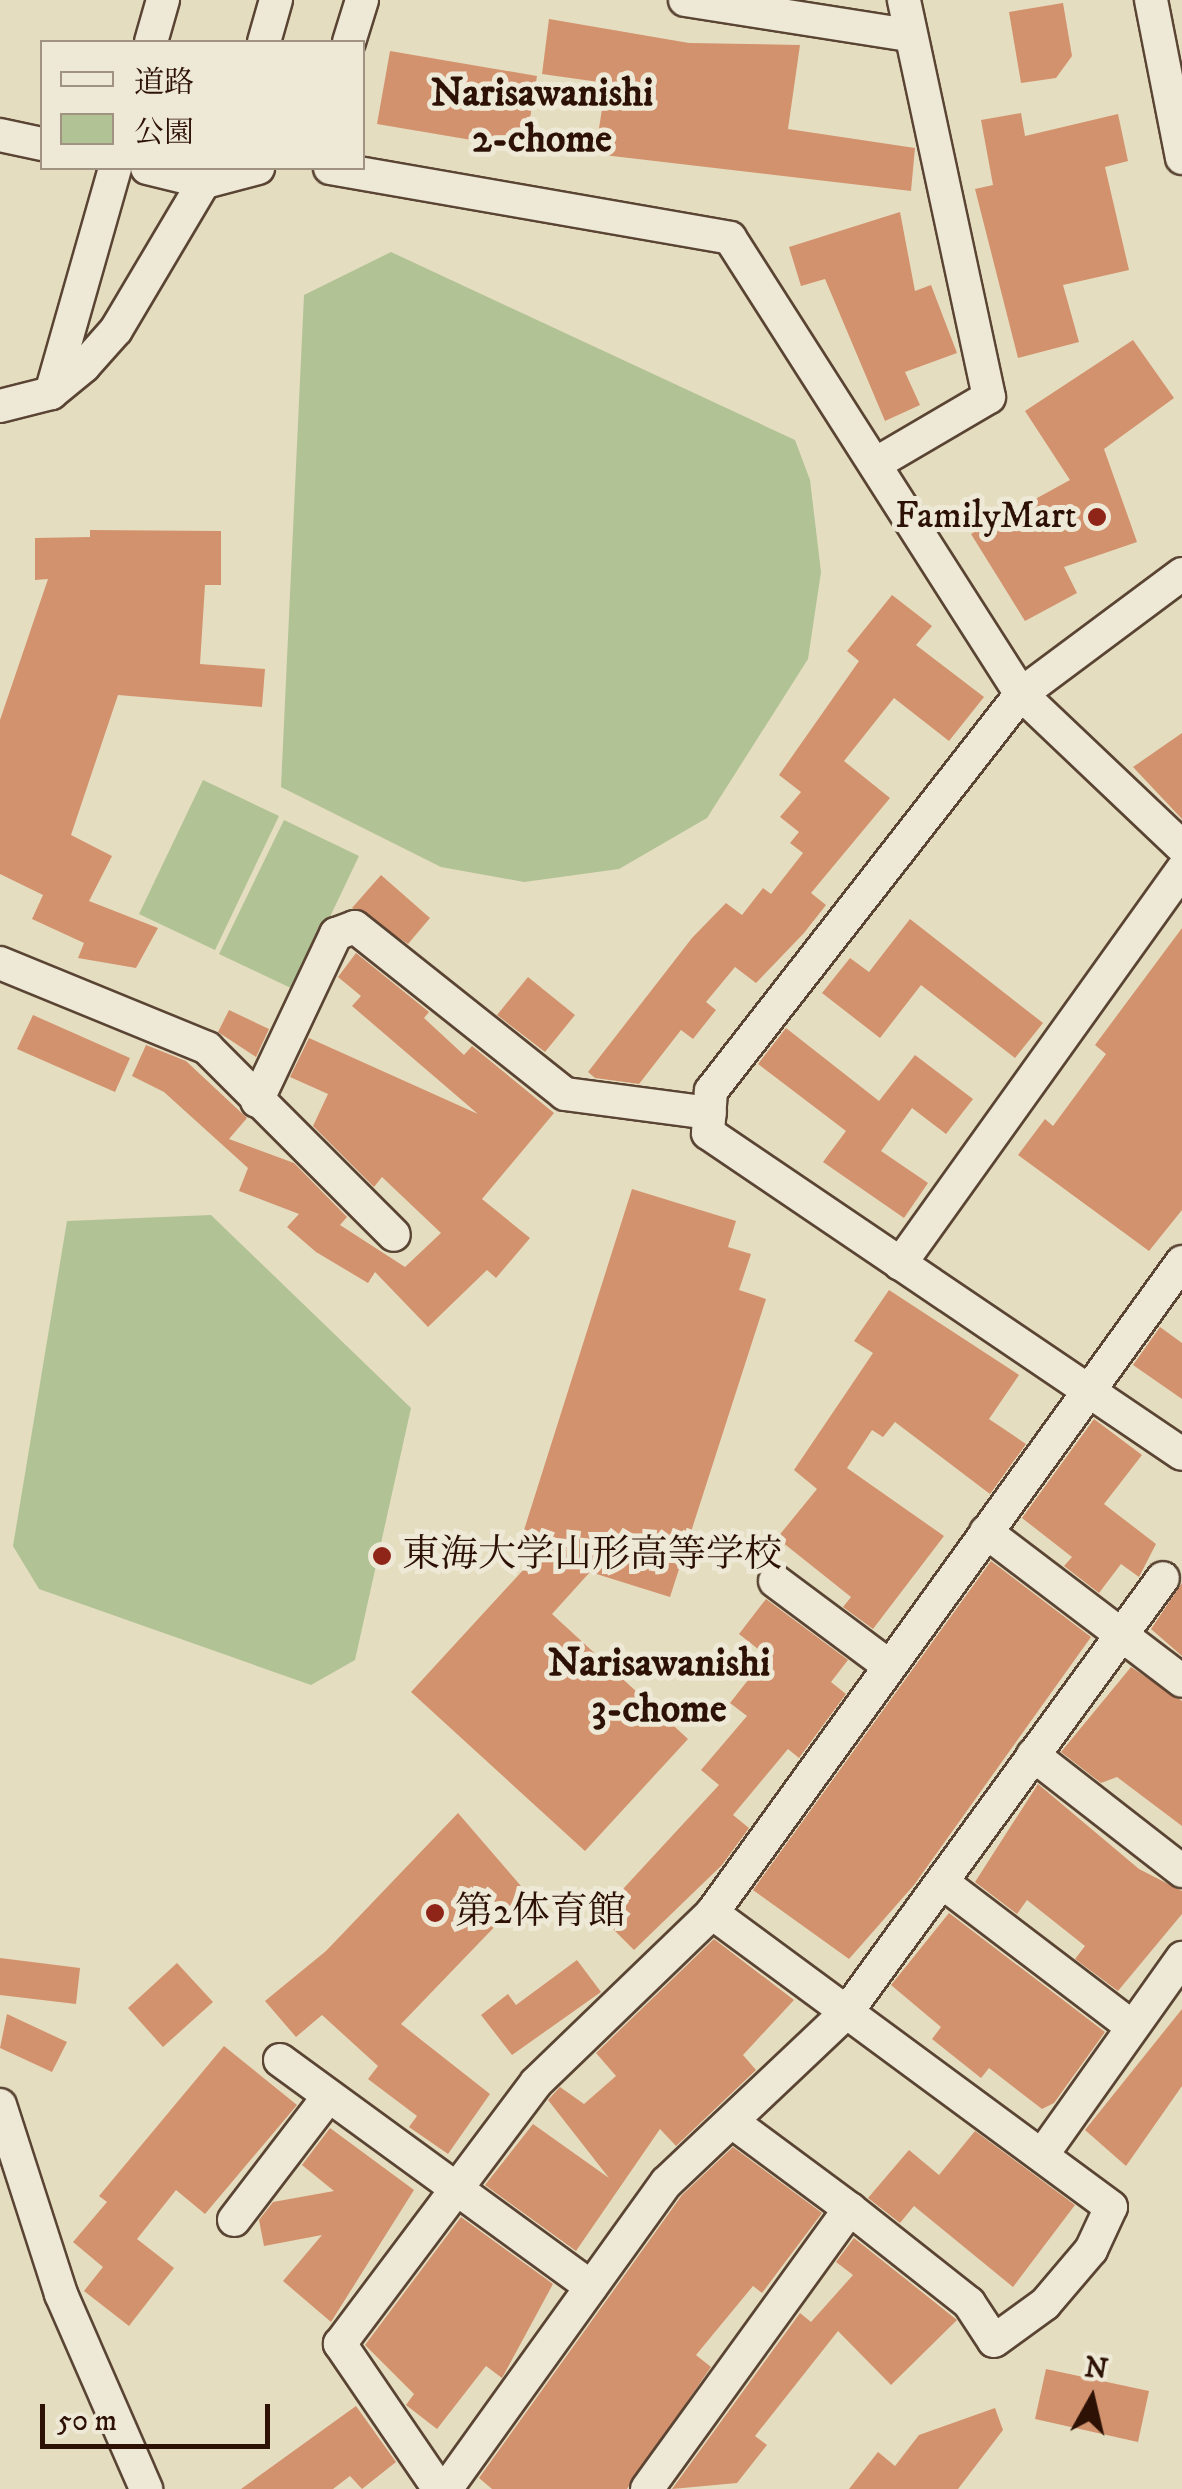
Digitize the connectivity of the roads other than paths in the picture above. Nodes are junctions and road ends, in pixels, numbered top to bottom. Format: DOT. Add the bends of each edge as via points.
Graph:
graph roads {
  1 [pos="164,0"];
  2 [pos="276,0"];
  3 [pos="362,0"];
  4 [pos="685,0"];
  5 [pos="904,0"];
  6 [pos="1151,0"];
  7 [pos="908,34"];
  8 [pos="152,40"];
  9 [pos="265,40"];
  10 [pos="349,40"];
  11 [pos="0,135"];
  12 [pos="40,144"];
  13 [pos="1182,158"];
  14 [pos="114,170"];
  15 [pos="164,170"];
  16 [pos="244,170"];
  17 [pos="341,170"];
  18 [pos="208,175"];
  19 [pos="51,393"];
  20 [pos="0,406"];
  21 [pos="875,464"];
  22 [pos="1182,574"];
  23 [pos="1021,694"];
  24 [pos="1182,847"];
  25 [pos="1182,870"];
  26 [pos="0,963"];
  27 [pos="257,1101"];
  28 [pos="710,1112"];
  29 [pos="394,1235"];
  30 [pos="1182,1262"];
  31 [pos="900,1264"];
  32 [pos="1087,1392"];
  33 [pos="1182,1454"];
  34 [pos="986,1532"];
  35 [pos="1163,1578"];
  36 [pos="775,1581"];
  37 [pos="1120,1634"];
  38 [pos="889,1666"];
  39 [pos="1182,1681"];
  40 [pos="1033,1755"];
  41 [pos="1182,1871"];
  42 [pos="942,1882"];
  43 [pos="712,1912"];
  44 [pos="1182,1958"];
  45 [pos="846,2013"];
  46 [pos="1132,2027"];
  47 [pos="280,2060"];
  48 [pos="328,2097"];
  49 [pos="0,2105"];
  50 [pos="734,2124"];
  51 [pos="1045,2152"];
  52 [pos="459,2192"];
  53 [pos="850,2210"];
  54 [pos="234,2220"];
  55 [pos="591,2287"];
  56 [pos="443,2488"];
  57 [pos="146,2489"];
  58 [pos="647,2489"];
  1 -- 8 [label="street"];
  2 -- 9 [label="street"];
  3 -- 10 [label="street"];
  4 -- 7 [label="street"];
  5 -- 7 [label="street"];
  6 -- 13 [label="street"];
  7 -- 21 [label="street" via="989,397"];
  11 -- 12 [label="street"];
  14 -- 19 [label="street"];
  15 -- 18 [label="street"];
  16 -- 18 [label="street"];
  17 -- 21 [label="street" via="730,238"];
  18 -- 19 [label="street" via="116,330"];
  19 -- 20 [label="street"];
  21 -- 23 [label="street"];
  22 -- 23 [label="street"];
  23 -- 24 [label="street"];
  23 -- 28 [label="street" via="712,1091"];
  25 -- 31 [label="street"];
  26 -- 27 [label="street" via="207,1048"];
  27 -- 28 [label="street" via="336,934 355,928 565,1094"];
  27 -- 29 [label="street"];
  28 -- 31 [label="street" via="708,1133"];
  30 -- 32 [label="street"];
  31 -- 32 [label="street"];
  32 -- 33 [label="street"];
  32 -- 34 [label="street"];
  34 -- 37 [label="street"];
  34 -- 38 [label="street"];
  35 -- 37 [label="street"];
  36 -- 38 [label="street"];
  37 -- 39 [label="street"];
  37 -- 40 [label="street"];
  38 -- 43 [label="street"];
  40 -- 41 [label="street"];
  40 -- 42 [label="street"];
  42 -- 45 [label="street"];
  42 -- 46 [label="street"];
  43 -- 45 [label="street"];
  43 -- 52 [label="street" via="536,2084"];
  44 -- 46 [label="street"];
  45 -- 50 [label="street"];
  45 -- 51 [label="street"];
  46 -- 51 [label="street"];
  47 -- 48 [label="street"];
  48 -- 52 [label="street"];
  48 -- 54 [label="street"];
  49 -- 57 [label="street" via="61,2294"];
  50 -- 53 [label="street"];
  50 -- 55 [label="street" via="667,2182"];
  51 -- 53 [label="street" via="1111,2207 1091,2250 1045,2304 994,2340 969,2303"];
  52 -- 55 [label="street"];
  52 -- 56 [label="street" via="340,2344 369,2398"];
  53 -- 58 [label="street"];
  55 -- 56 [label="street"];
}
